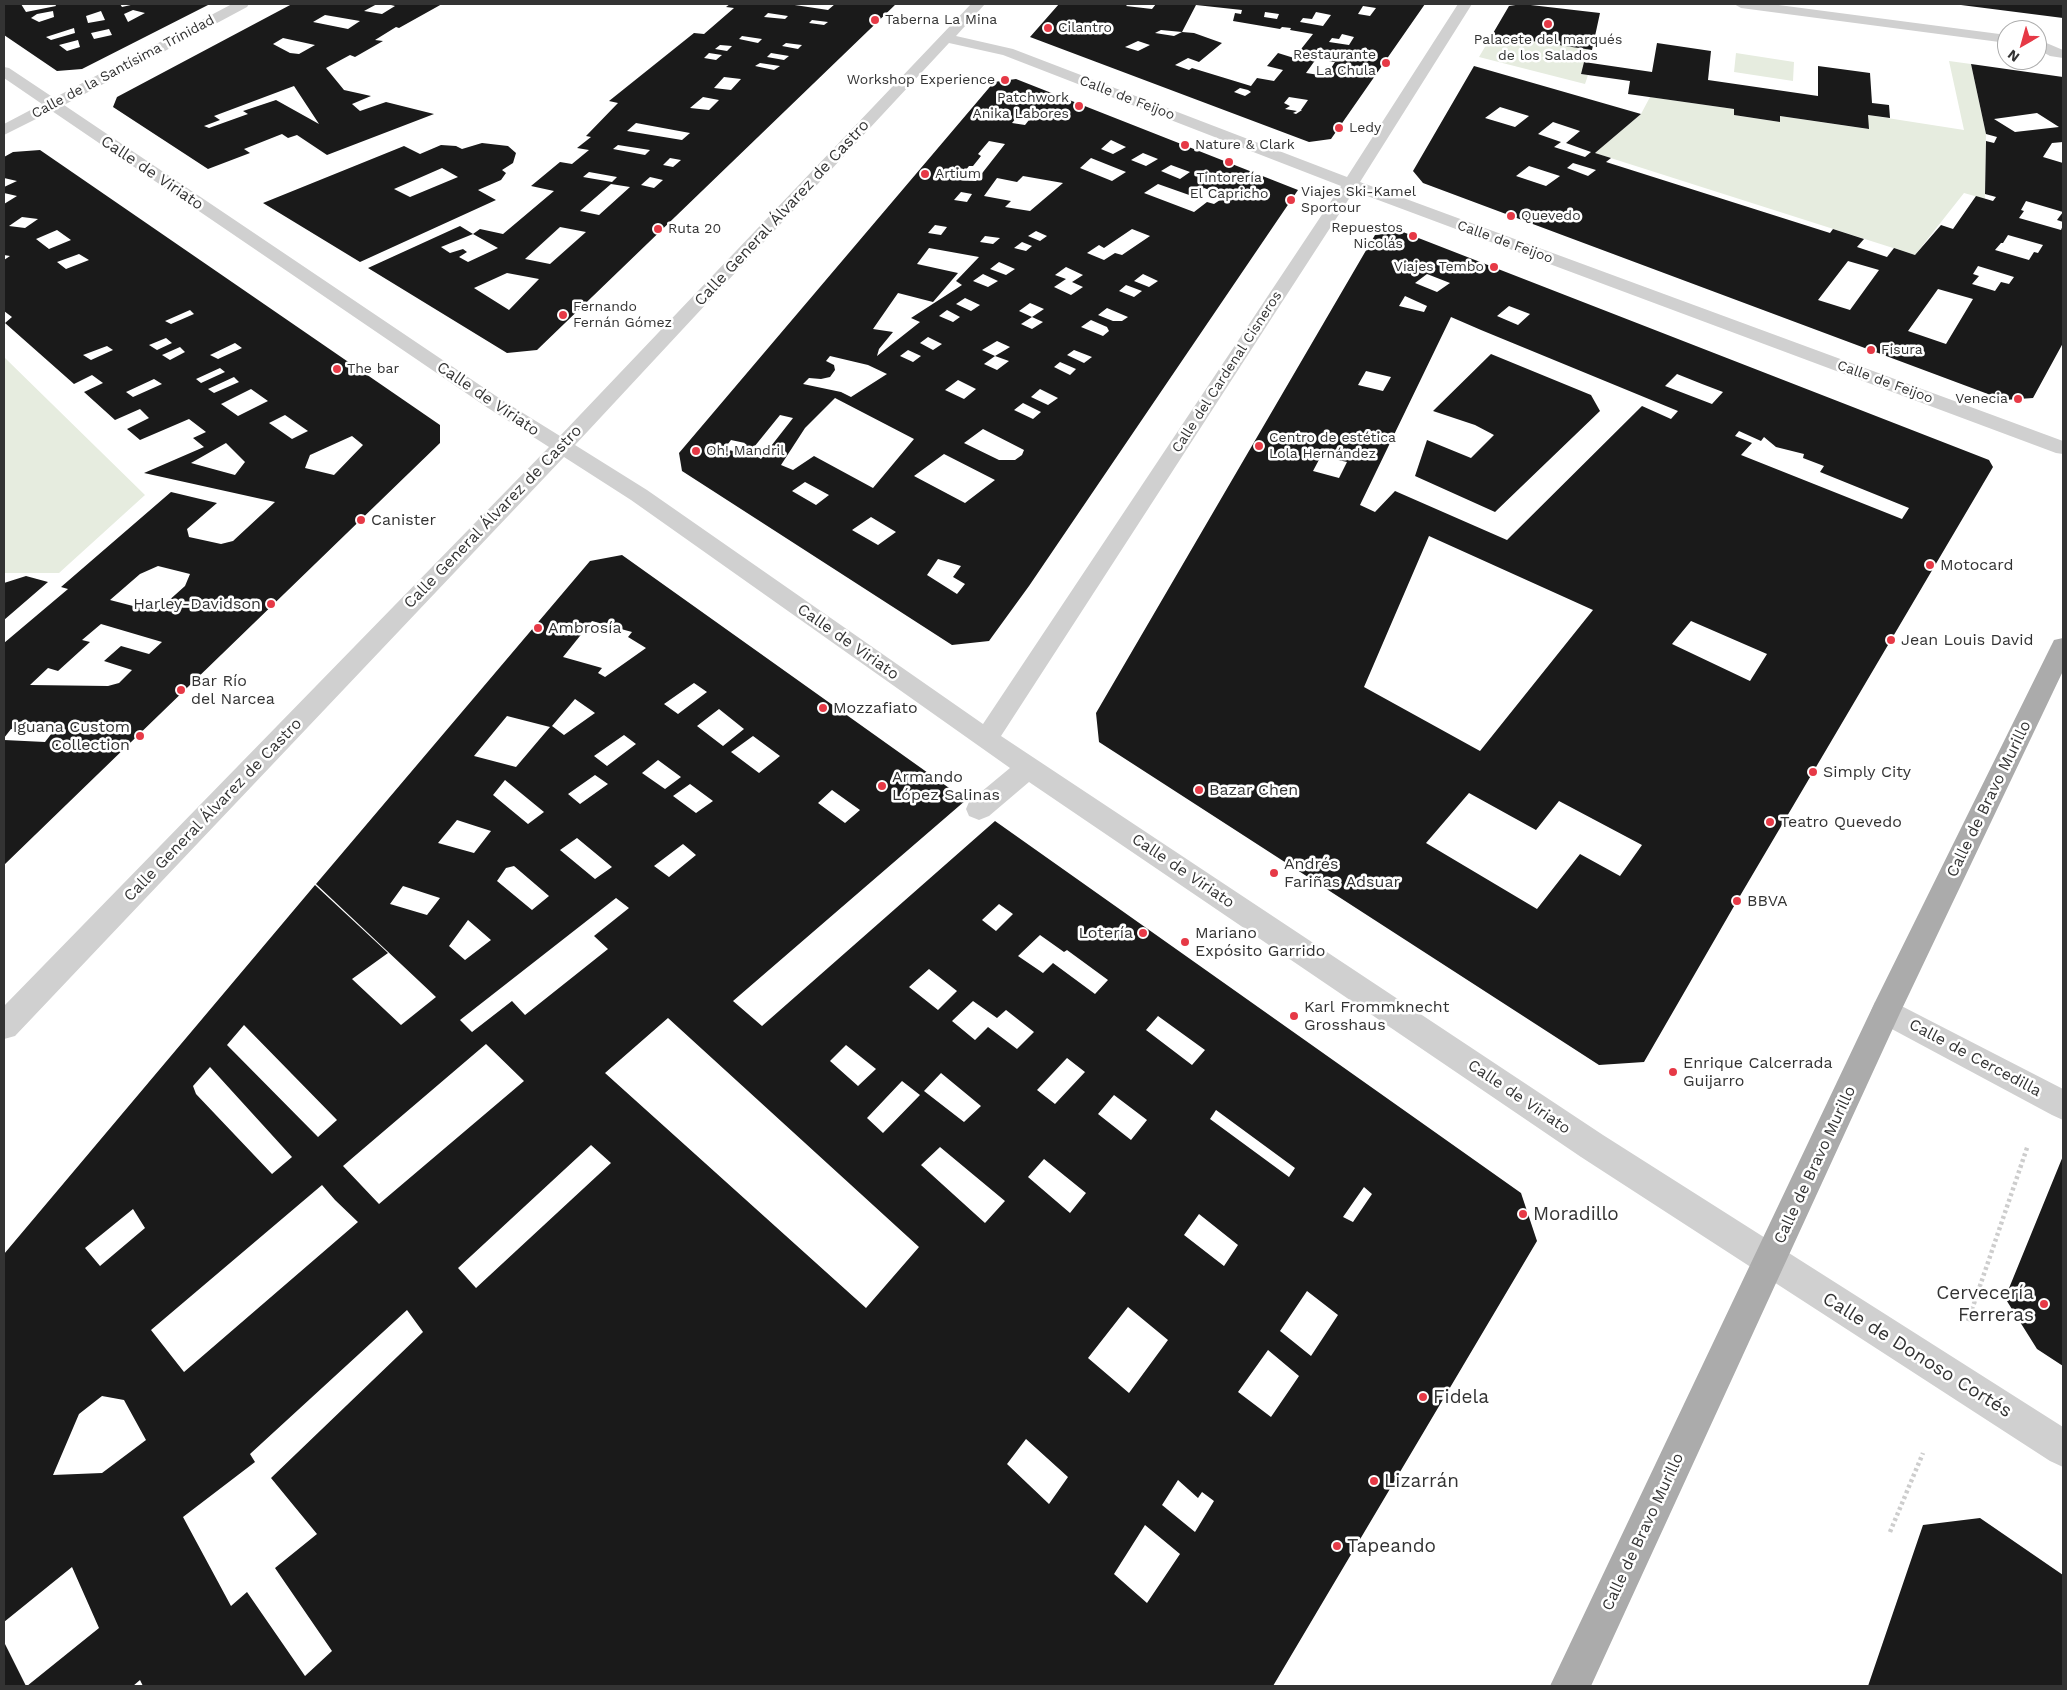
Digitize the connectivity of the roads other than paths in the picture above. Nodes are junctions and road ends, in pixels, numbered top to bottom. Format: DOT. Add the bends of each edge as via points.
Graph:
graph roads {
  1 [pos="242,4"];
  2 [pos="978,4"];
  3 [pos="1465,4"];
  4 [pos="1741,4"];
  5 [pos="2054,36"];
  6 [pos="947,38"];
  7 [pos="1997,38"];
  8 [pos="2047,38"];
  9 [pos="2047,48"];
  10 [pos="2063,54"];
  11 [pos="4,71"];
  12 [pos="51,104"];
  13 [pos="4,130"];
  14 [pos="1350,184"];
  15 [pos="561,447"];
  16 [pos="2063,448"];
  17 [pos="2063,646"];
  18 [pos="986,739"];
  19 [pos="1029,767"];
  20 [pos="980,809"];
  21 [pos="1886,1011"];
  22 [pos="4,1026"];
  23 [pos="2054,1100"];
  24 [pos="1770,1262"];
  25 [pos="2063,1448"];
  26 [pos="1570,1686"];
  1 -- 12 [label="street, Calle de la Santísima Trinidad"];
  2 -- 6 [label="street, Calle General Álvarez de Castro"];
  3 -- 14 [label="street, Calle del Cardenal Cisneros"];
  4 -- 7 [label="street"];
  5 -- 8 [label="street"];
  6 -- 14 [label="street, Calle de Feijoo" via="1008,52"];
  6 -- 15 [label="street, Calle General Álvarez de Castro"];
  9 -- 10 [label="street"];
  11 -- 12 [label="street, Calle de Viriato"];
  12 -- 13 [label="street, Calle de la Santísima Trinidad"];
  12 -- 15 [label="street, Calle de Viriato"];
  14 -- 16 [label="street, Calle de Feijoo"];
  14 -- 18 [label="street, Calle del Cardenal Cisneros"];
  15 -- 18 [label="street, Calle de Viriato" via="639,495"];
  15 -- 22 [label="street, Calle General Álvarez de Castro"];
  17 -- 21 [label="main road, Calle de Bravo Murillo"];
  18 -- 19 [label="street, Calle de Viriato"];
  19 -- 20 [label="street"];
  19 -- 24 [label="street, Calle de Viriato"];
  21 -- 23 [label="street, Calle de Cercedilla"];
  21 -- 24 [label="main road, Calle de Bravo Murillo"];
  24 -- 25 [label="street, Calle de Donoso Cortés"];
  24 -- 26 [label="main road, Calle de Bravo Murillo"];
}
